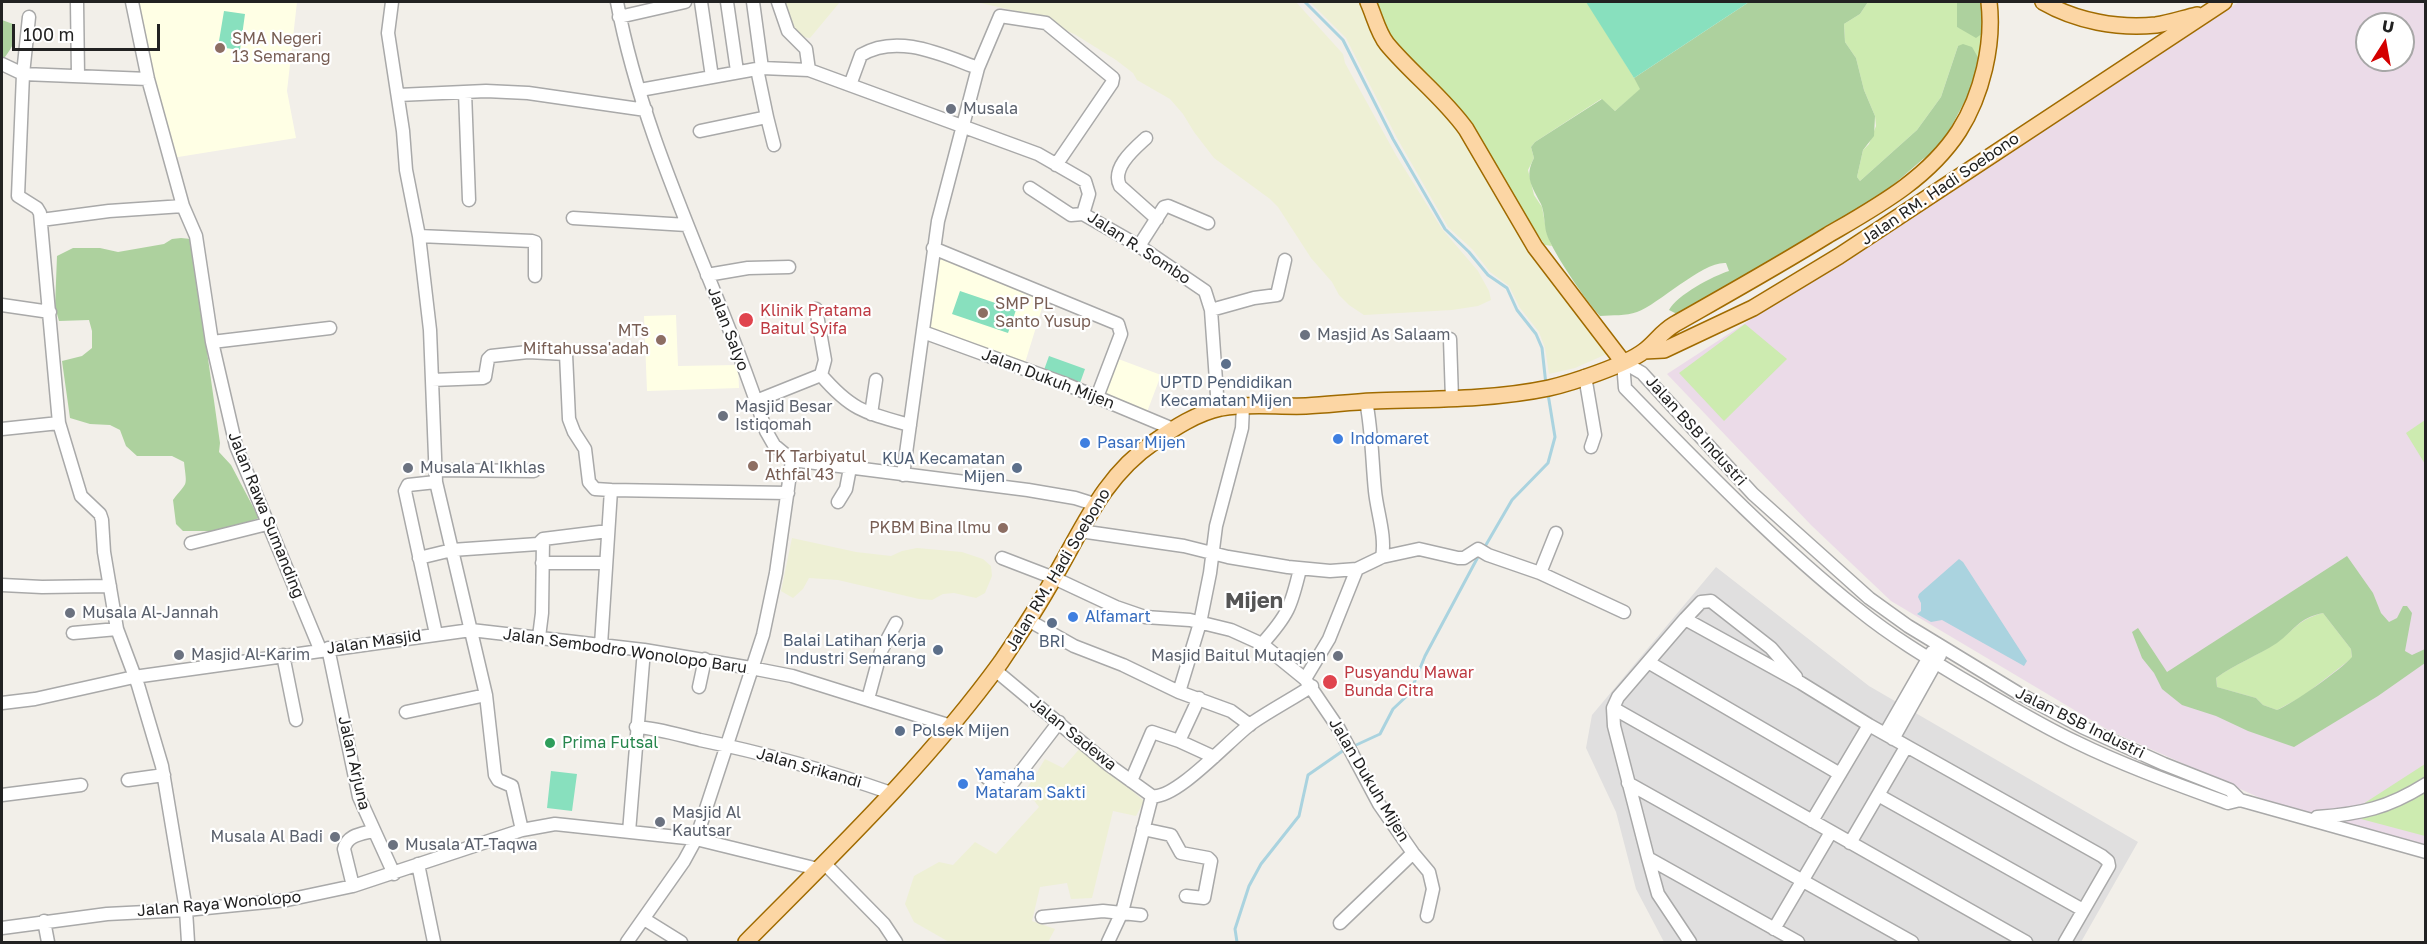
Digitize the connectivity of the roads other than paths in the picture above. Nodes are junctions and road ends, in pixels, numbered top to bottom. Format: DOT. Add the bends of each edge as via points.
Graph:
graph roads {
  1 [pos="77,2"];
  2 [pos="132,2"];
  3 [pos="392,2"];
  4 [pos="617,2"];
  5 [pos="686,2"];
  6 [pos="701,2"];
  7 [pos="727,2"];
  8 [pos="753,2"];
  9 [pos="778,2"];
  10 [pos="1368,2"];
  11 [pos="1989,2"];
  12 [pos="2043,2"];
  13 [pos="2224,2"];
  14 [pos="666,3"];
  15 [pos="2206,13"];
  16 [pos="29,17"];
  17 [pos="620,17"];
  18 [pos="2,64"];
  19 [pos="760,68"];
  20 [pos="978,68"];
  21 [pos="809,70"];
  22 [pos="737,71"];
  23 [pos="23,74"];
  24 [pos="78,76"];
  25 [pos="712,77"];
  26 [pos="148,79"];
  27 [pos="850,85"];
  28 [pos="640,90"];
  29 [pos="465,92"];
  30 [pos="398,95"];
  31 [pos="646,110"];
  32 [pos="767,117"];
  33 [pos="961,127"];
  34 [pos="700,132"];
  35 [pos="1146,138"];
  36 [pos="774,145"];
  37 [pos="1056,165"];
  38 [pos="1030,188"];
  39 [pos="469,200"];
  40 [pos="183,206"];
  41 [pos="1083,214"];
  42 [pos="573,218"];
  43 [pos="1157,219"];
  44 [pos="41,220"];
  45 [pos="1208,223"];
  46 [pos="687,225"];
  47 [pos="419,236"];
  48 [pos="1139,246"];
  49 [pos="933,248"];
  50 [pos="1285,260"];
  51 [pos="789,267"];
  52 [pos="707,275"];
  53 [pos="535,276"];
  54 [pos="2,306"];
  55 [pos="816,309"];
  56 [pos="1211,310"];
  57 [pos="50,312"];
  58 [pos="330,328"];
  59 [pos="922,332"];
  60 [pos="1450,339"];
  61 [pos="212,342"];
  62 [pos="1644,351"];
  63 [pos="1623,362"];
  64 [pos="821,375"];
  65 [pos="1585,376"];
  66 [pos="432,380"];
  67 [pos="876,380"];
  68 [pos="1097,397"];
  69 [pos="1452,399"];
  70 [pos="756,400"];
  71 [pos="1366,401"];
  72 [pos="1243,406"];
  73 [pos="1218,409"];
  74 [pos="871,414"];
  75 [pos="59,423"];
  76 [pos="910,425"];
  77 [pos="2,429"];
  78 [pos="1173,429"];
  79 [pos="1591,447"];
  80 [pos="792,460"];
  81 [pos="850,468"];
  82 [pos="534,471"];
  83 [pos="903,475"];
  84 [pos="435,476"];
  85 [pos="611,490"];
  86 [pos="788,494"];
  87 [pos="838,502"];
  88 [pos="1094,504"];
  89 [pos="267,524"];
  90 [pos="608,531"];
  91 [pos="1080,531"];
  92 [pos="1556,533"];
  93 [pos="543,539"];
  94 [pos="191,543"];
  95 [pos="452,550"];
  96 [pos="1212,553"];
  97 [pos="1382,557"];
  98 [pos="419,558"];
  99 [pos="1002,558"];
  100 [pos="542,563"];
  101 [pos="606,563"];
  102 [pos="1300,568"];
  103 [pos="1356,569"];
  104 [pos="1540,573"];
  105 [pos="1054,578"];
  106 [pos="2,585"];
  107 [pos="110,586"];
  108 [pos="1624,612"];
  109 [pos="1685,619"];
  110 [pos="1028,620"];
  111 [pos="1200,622"];
  112 [pos="896,623"];
  113 [pos="117,629"];
  114 [pos="471,630"];
  115 [pos="73,633"];
  116 [pos="436,634"];
  117 [pos="539,637"];
  118 [pos="1262,644"];
  119 [pos="601,645"];
  120 [pos="1940,647"];
  121 [pos="324,649"];
  122 [pos="644,650"];
  123 [pos="284,655"];
  124 [pos="705,659"];
  125 [pos="1932,660"];
  126 [pos="1648,662"];
  127 [pos="751,668"];
  128 [pos="995,670"];
  129 [pos="134,677"];
  130 [pos="1801,682"];
  131 [pos="1309,683"];
  132 [pos="699,687"];
  133 [pos="1179,692"];
  134 [pos="486,695"];
  135 [pos="1199,698"];
  136 [pos="868,699"];
  137 [pos="2,703"];
  138 [pos="1613,708"];
  139 [pos="406,712"];
  140 [pos="296,720"];
  141 [pos="1059,722"];
  142 [pos="1250,725"];
  143 [pos="1869,725"];
  144 [pos="951,726"];
  145 [pos="636,727"];
  146 [pos="1889,736"];
  147 [pos="1179,741"];
  148 [pos="728,746"];
  149 [pos="1906,747"];
  150 [pos="1214,757"];
  151 [pos="1840,774"];
  152 [pos="164,775"];
  153 [pos="986,777"];
  154 [pos="128,780"];
  155 [pos="1131,781"];
  156 [pos="1628,783"];
  157 [pos="81,784"];
  158 [pos="2426,784"];
  159 [pos="891,793"];
  160 [pos="2,795"];
  161 [pos="1878,795"];
  162 [pos="1152,796"];
  163 [pos="2240,800"];
  164 [pos="2307,818"];
  165 [pos="1812,821"];
  166 [pos="1143,829"];
  167 [pos="522,830"];
  168 [pos="373,831"];
  169 [pos="629,831"];
  170 [pos="1831,832"];
  171 [pos="696,839"];
  172 [pos="1850,843"];
  173 [pos="2426,852"];
  174 [pos="1413,853"];
  175 [pos="1648,858"];
  176 [pos="418,864"];
  177 [pos="821,866"];
  178 [pos="394,874"];
  179 [pos="1803,881"];
  180 [pos="353,886"];
  181 [pos="1186,896"];
  182 [pos="186,910"];
  183 [pos="2083,910"];
  184 [pos="1122,912"];
  185 [pos="1141,915"];
  186 [pos="1427,915"];
  187 [pos="1042,917"];
  188 [pos="644,919"];
  189 [pos="44,921"];
  190 [pos="1340,923"];
  191 [pos="2,928"];
  192 [pos="1774,929"];
  193 [pos="48,942"];
  194 [pos="188,942"];
  195 [pos="434,942"];
  196 [pos="627,942"];
  197 [pos="681,942"];
  198 [pos="746,942"];
  199 [pos="896,942"];
  200 [pos="1108,942"];
  201 [pos="1690,942"];
  202 [pos="1798,942"];
  203 [pos="1912,942"];
  204 [pos="2026,942"];
  205 [pos="2065,942"];
  1 -- 24 [label="street"];
  2 -- 26 [label="street, Jalan Rawa Sumanding"];
  3 -- 30 [label="street" via="388,33"];
  4 -- 17 [label="street, Jalan Salyo"];
  5 -- 14 [label="street"];
  6 -- 25 [label="street"];
  7 -- 22 [label="street"];
  8 -- 19 [label="street"];
  9 -- 21 [label="street" via="788,31 806,49"];
  10 -- 63 [label="main road" via="1385,42 1453,110 1535,246"];
  11 -- 62 [label="main road, Jalan RM. Hadi Soebono" via="1989,40 1979,84 1959,131 1929,167 1892,197 1737,291 1671,326"];
  12 -- 15 [label="main road" via="2089,20 2117,25 2156,25"];
  13 -- 15 [label="main road, Jalan RM. Hadi Soebono"];
  14 -- 17 [label="street"];
  15 -- 62 [label="main road, Jalan RM. Hadi Soebono" via="1839,256 1753,308 1664,350"];
  16 -- 23 [label="street"];
  17 -- 28 [label="street, Jalan Salyo"];
  18 -- 23 [label="street"];
  19 -- 21 [label="street"];
  19 -- 22 [label="street"];
  19 -- 32 [label="street"];
  20 -- 27 [label="street" via="915,46 875,48 861,54"];
  20 -- 33 [label="street"];
  20 -- 37 [label="street" via="998,18 1006,15 1046,23 1113,78"];
  21 -- 27 [label="street"];
  22 -- 25 [label="street"];
  23 -- 24 [label="street"];
  23 -- 44 [label="street" via="17,190 21,199 37,207"];
  24 -- 26 [label="street"];
  25 -- 28 [label="street"];
  26 -- 40 [label="street, Jalan Rawa Sumanding"];
  27 -- 33 [label="street"];
  28 -- 31 [label="street, Jalan Salyo"];
  29 -- 30 [label="street"];
  29 -- 31 [label="street" via="528,93"];
  29 -- 39 [label="street"];
  30 -- 47 [label="street" via="406,170"];
  31 -- 46 [label="street, Jalan Salyo"];
  32 -- 34 [label="street"];
  32 -- 36 [label="street"];
  33 -- 37 [label="street, Jalan R. Sombo" via="1038,154"];
  33 -- 49 [label="street"];
  35 -- 43 [label="street" via="1128,154 1117,180"];
  37 -- 41 [label="street, Jalan R. Sombo" via="1085,181 1089,194"];
  38 -- 41 [label="street" via="1071,214"];
  40 -- 44 [label="street"];
  40 -- 61 [label="street, Jalan Rawa Sumanding" via="196,236"];
  41 -- 48 [label="street, Jalan R. Sombo"];
  42 -- 46 [label="street"];
  43 -- 45 [label="street" via="1168,206"];
  43 -- 48 [label="street"];
  44 -- 57 [label="street"];
  46 -- 52 [label="street, Jalan Salyo"];
  47 -- 53 [label="street" via="535,242"];
  47 -- 66 [label="street"];
  48 -- 56 [label="street, Jalan R. Sombo" via="1204,291"];
  49 -- 59 [label="street"];
  49 -- 68 [label="street" via="1118,324 1121,334"];
  50 -- 56 [label="street" via="1277,296"];
  51 -- 52 [label="street"];
  52 -- 70 [label="street, Jalan Salyo"];
  54 -- 57 [label="street"];
  55 -- 64 [label="street" via="825,360"];
  56 -- 73 [label="street, Jalan R. Sombo"];
  57 -- 75 [label="street"];
  58 -- 61 [label="street"];
  59 -- 68 [label="street, Jalan Dukuh Mijen"];
  59 -- 76 [label="street"];
  60 -- 69 [label="street"];
  61 -- 89 [label="street, Jalan Rawa Sumanding" via="236,446"];
  62 -- 63 [label="main road, Jalan RM. Hadi Soebono"];
  63 -- 65 [label="main road, Jalan RM. Hadi Soebono"];
  63 -- 120 [label="street, Jalan BSB Industri" via="1642,373 1753,494 1869,598"];
  63 -- 125 [label="street, Jalan BSB Industri" via="1625,388 1738,504 1859,610"];
  64 -- 70 [label="street"];
  64 -- 74 [label="street" via="839,396"];
  65 -- 69 [label="main road, Jalan RM. Hadi Soebono" via="1538,390"];
  65 -- 79 [label="street" via="1595,435"];
  66 -- 84 [label="street"];
  66 -- 85 [label="street" via="483,378 491,356 528,352 566,354 569,419 585,449 589,482 595,489"];
  67 -- 74 [label="street"];
  68 -- 78 [label="street, Jalan Dukuh Mijen"];
  69 -- 71 [label="main road, Jalan RM. Hadi Soebono"];
  70 -- 80 [label="street, Jalan Salyo" via="774,446"];
  71 -- 72 [label="main road, Jalan RM. Hadi Soebono"];
  71 -- 97 [label="street"];
  72 -- 73 [label="main road, Jalan RM. Hadi Soebono"];
  72 -- 96 [label="street" via="1242,428"];
  73 -- 78 [label="main road, Jalan RM. Hadi Soebono"];
  74 -- 76 [label="street"];
  75 -- 77 [label="street"];
  75 -- 107 [label="street" via="81,496 102,520"];
  76 -- 83 [label="street"];
  78 -- 88 [label="main road, Jalan RM. Hadi Soebono" via="1136,456"];
  80 -- 81 [label="street"];
  80 -- 86 [label="street"];
  81 -- 83 [label="street"];
  81 -- 87 [label="street" via="846,489"];
  82 -- 84 [label="street"];
  83 -- 88 [label="street" via="1058,495"];
  84 -- 95 [label="street"];
  84 -- 98 [label="street" via="405,488"];
  85 -- 86 [label="street"];
  85 -- 90 [label="street"];
  86 -- 127 [label="street" via="763,635"];
  88 -- 91 [label="main road, Jalan RM. Hadi Soebono"];
  89 -- 94 [label="street"];
  89 -- 121 [label="street, Jalan Rawa Sumanding"];
  90 -- 93 [label="street"];
  90 -- 101 [label="street"];
  91 -- 96 [label="street"];
  91 -- 105 [label="main road, Jalan RM. Hadi Soebono"];
  92 -- 104 [label="street"];
  93 -- 95 [label="street" via="538,544"];
  93 -- 100 [label="street"];
  95 -- 98 [label="street"];
  95 -- 114 [label="street"];
  96 -- 102 [label="street"];
  96 -- 111 [label="street"];
  97 -- 103 [label="street"];
  97 -- 104 [label="street" via="1419,549 1454,558 1483,552"];
  98 -- 116 [label="street"];
  99 -- 105 [label="street, Jalan Dukuh Mijen"];
  100 -- 101 [label="street"];
  100 -- 117 [label="street"];
  101 -- 119 [label="street"];
  102 -- 103 [label="street"];
  102 -- 118 [label="street" via="1293,602"];
  103 -- 131 [label="street"];
  104 -- 108 [label="street"];
  105 -- 110 [label="main road, Jalan RM. Hadi Soebono"];
  105 -- 111 [label="street, Jalan Dukuh Mijen" via="1145,617"];
  106 -- 107 [label="street"];
  107 -- 113 [label="street"];
  109 -- 126 [label="street"];
  109 -- 130 [label="street"];
  109 -- 130 [label="street" via="1701,602 1711,601 1771,648"];
  110 -- 128 [label="main road, Jalan RM. Hadi Soebono"];
  110 -- 133 [label="street" via="1074,646"];
  111 -- 118 [label="street, Jalan Dukuh Mijen"];
  111 -- 133 [label="street"];
  112 -- 136 [label="street" via="881,651"];
  113 -- 115 [label="street"];
  113 -- 129 [label="street"];
  114 -- 116 [label="street, Jalan Masjid"];
  114 -- 117 [label="street, Jalan Sembodro Wonolopo Baru"];
  114 -- 134 [label="street"];
  116 -- 121 [label="street, Jalan Masjid"];
  117 -- 119 [label="street, Jalan Sembodro Wonolopo Baru"];
  118 -- 131 [label="street, Jalan Dukuh Mijen"];
  119 -- 122 [label="street, Jalan Sembodro Wonolopo Baru"];
  120 -- 125 [label="street"];
  120 -- 163 [label="street, Jalan BSB Industri" via="2082,727 2230,790"];
  121 -- 123 [label="street, Jalan Masjid"];
  121 -- 168 [label="street, Jalan Arjuna" via="355,782"];
  122 -- 124 [label="street, Jalan Sembodro Wonolopo Baru"];
  122 -- 145 [label="street"];
  123 -- 129 [label="street, Jalan Masjid"];
  123 -- 140 [label="street"];
  124 -- 127 [label="street, Jalan Sembodro Wonolopo Baru"];
  124 -- 132 [label="street"];
  125 -- 146 [label="street"];
  125 -- 163 [label="street, Jalan BSB Industri" via="2075,742 2206,795 2228,802"];
  126 -- 138 [label="street"];
  126 -- 151 [label="street"];
  127 -- 136 [label="street, Jalan Sembodro Wonolopo Baru"];
  127 -- 148 [label="street"];
  128 -- 141 [label="street, Jalan Sadewa"];
  128 -- 144 [label="main road, Jalan RM. Hadi Soebono"];
  129 -- 137 [label="street, Jalan Masjid"];
  129 -- 152 [label="street"];
  130 -- 143 [label="street"];
  131 -- 142 [label="street"];
  131 -- 174 [label="street, Jalan Dukuh Mijen" via="1379,804"];
  133 -- 135 [label="street"];
  134 -- 139 [label="street"];
  134 -- 167 [label="street" via="495,775 512,786"];
  135 -- 142 [label="street" via="1242,716"];
  135 -- 147 [label="street"];
  136 -- 144 [label="street, Jalan Sembodro Wonolopo Baru"];
  138 -- 156 [label="street"];
  138 -- 165 [label="street"];
  141 -- 153 [label="street" via="1007,790"];
  141 -- 155 [label="street, Jalan Sadewa"];
  142 -- 150 [label="street"];
  143 -- 146 [label="street"];
  143 -- 151 [label="street"];
  144 -- 159 [label="main road, Jalan RM. Hadi Soebono"];
  145 -- 148 [label="street, Jalan Srikandi"];
  145 -- 169 [label="street"];
  146 -- 149 [label="street"];
  147 -- 150 [label="street"];
  147 -- 155 [label="street" via="1152,732"];
  148 -- 159 [label="street, Jalan Srikandi"];
  148 -- 171 [label="street"];
  149 -- 161 [label="street"];
  149 -- 183 [label="street" via="2108,861 2109,866"];
  150 -- 162 [label="street" via="1183,783"];
  151 -- 165 [label="street"];
  152 -- 154 [label="street"];
  152 -- 182 [label="street"];
  155 -- 162 [label="street, Jalan Sadewa"];
  156 -- 175 [label="street"];
  156 -- 179 [label="street"];
  157 -- 160 [label="street"];
  158 -- 164 [label="street" via="2399,801 2354,815"];
  159 -- 177 [label="main road, Jalan RM. Hadi Soebono"];
  161 -- 172 [label="street"];
  161 -- 183 [label="street"];
  162 -- 166 [label="street"];
  163 -- 164 [label="street, Jalan BSB Industri"];
  164 -- 173 [label="street, Jalan BSB Industri"];
  165 -- 170 [label="street"];
  166 -- 181 [label="street" via="1171,835 1181,853 1211,861 1204,898"];
  166 -- 184 [label="street"];
  167 -- 169 [label="street, Jalan Raya Wonolopo" via="562,824"];
  167 -- 176 [label="street, Jalan Raya Wonolopo"];
  168 -- 178 [label="street, Jalan Arjuna"];
  168 -- 180 [label="street" via="354,836 345,845"];
  169 -- 171 [label="street, Jalan Raya Wonolopo"];
  170 -- 172 [label="street"];
  170 -- 179 [label="street"];
  171 -- 177 [label="street, Jalan Raya Wonolopo"];
  171 -- 188 [label="street"];
  172 -- 204 [label="street"];
  174 -- 186 [label="street, Jalan Dukuh Mijen" via="1433,881"];
  174 -- 190 [label="street"];
  175 -- 192 [label="street"];
  175 -- 201 [label="street" via="1658,894"];
  176 -- 178 [label="street, Jalan Raya Wonolopo"];
  176 -- 195 [label="street"];
  177 -- 198 [label="main road, Jalan RM. Hadi Soebono"];
  177 -- 199 [label="street" via="884,924"];
  178 -- 180 [label="street, Jalan Raya Wonolopo"];
  179 -- 192 [label="street"];
  179 -- 203 [label="street"];
  180 -- 182 [label="street, Jalan Raya Wonolopo" via="286,900"];
  182 -- 189 [label="street, Jalan Raya Wonolopo"];
  182 -- 194 [label="street"];
  183 -- 205 [label="street"];
  184 -- 185 [label="street"];
  184 -- 187 [label="street"];
  184 -- 200 [label="street"];
  188 -- 196 [label="street"];
  188 -- 197 [label="street"];
  189 -- 191 [label="street, Jalan Raya Wonolopo"];
  189 -- 193 [label="street"];
  192 -- 202 [label="street"];
}
